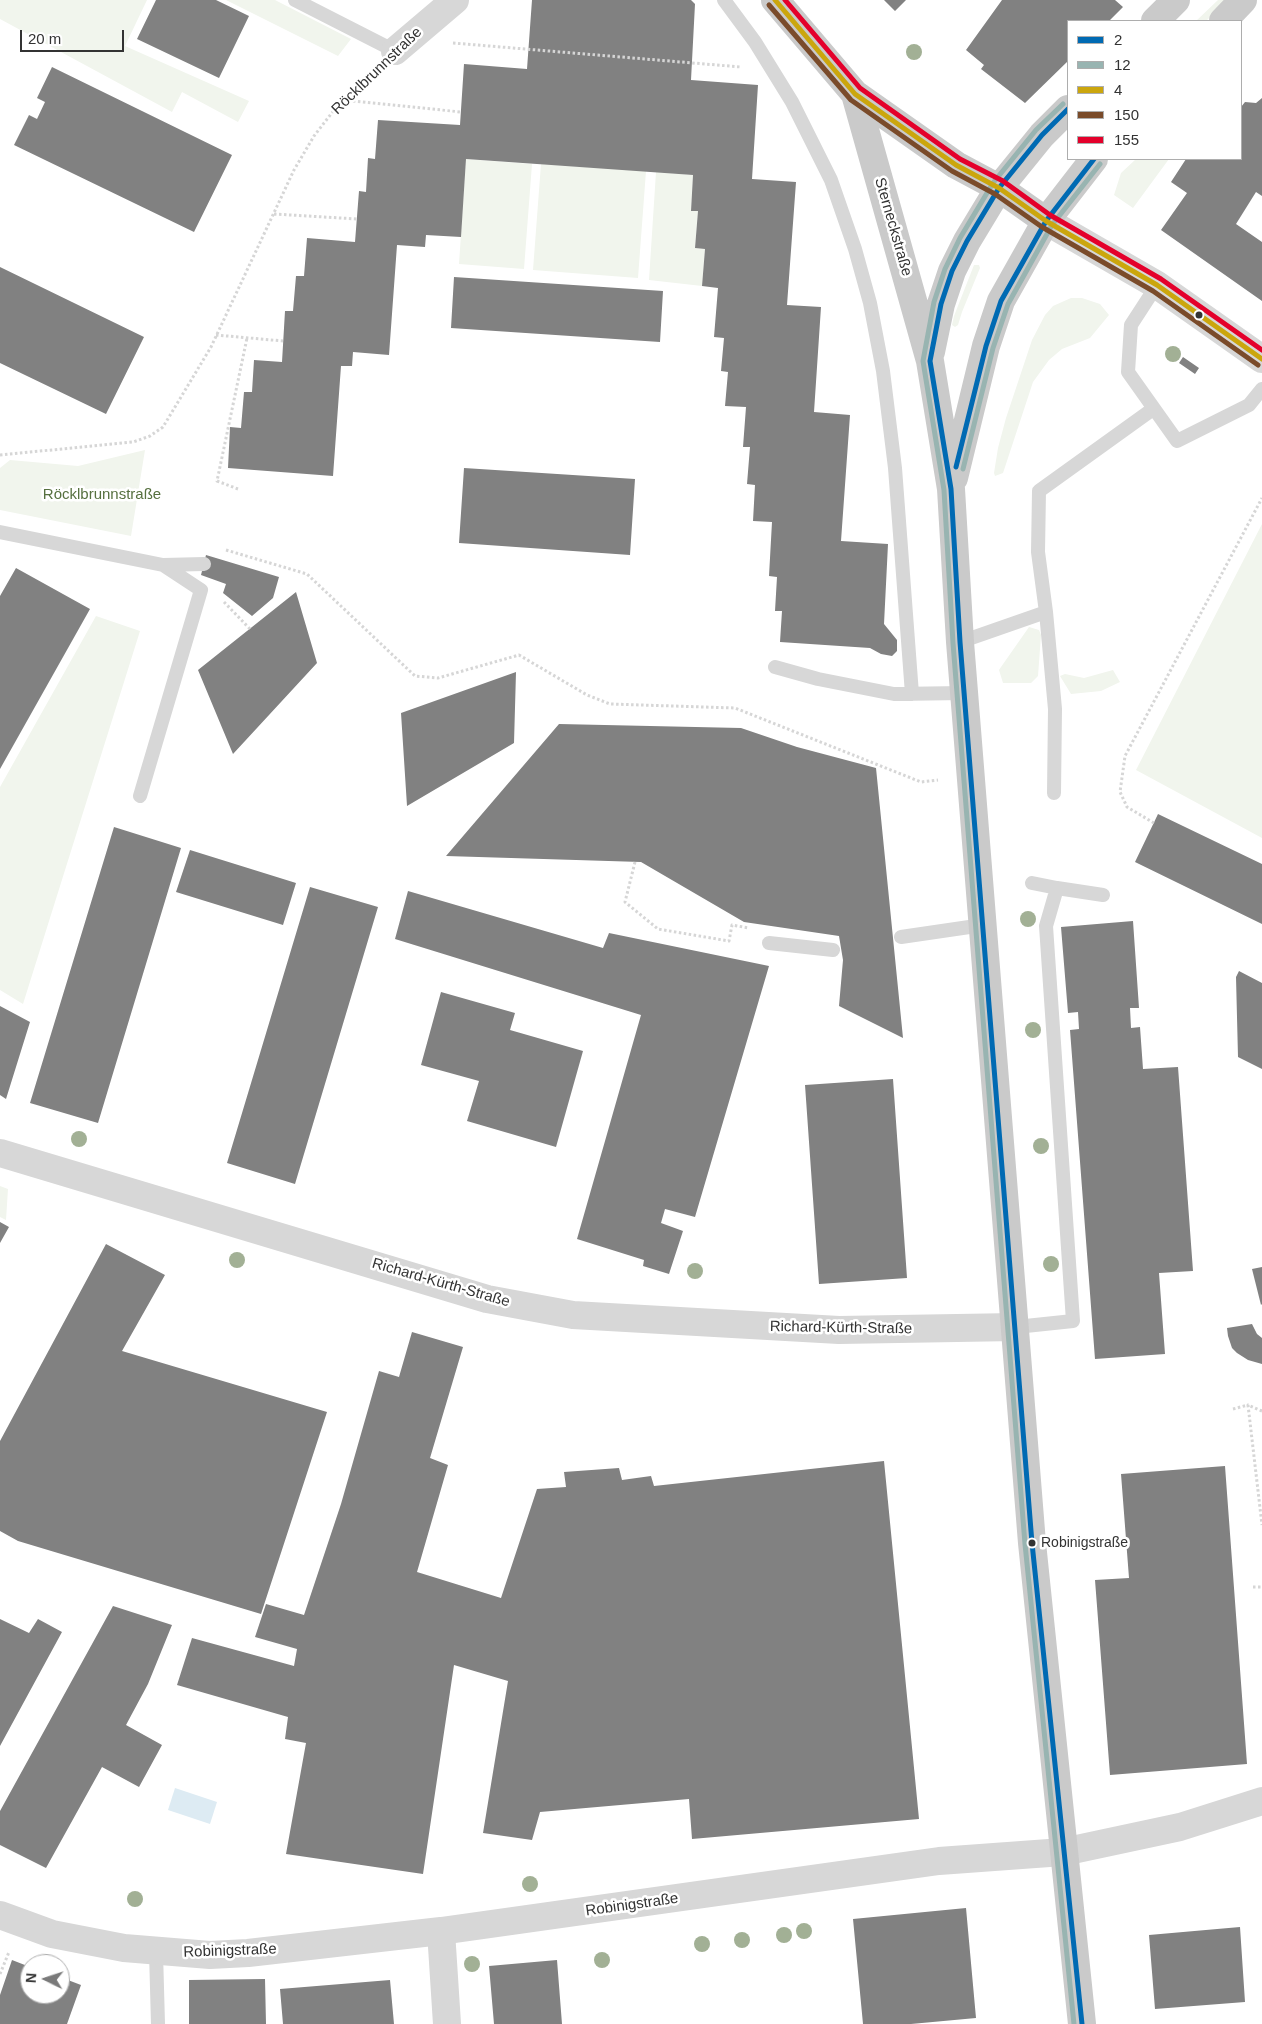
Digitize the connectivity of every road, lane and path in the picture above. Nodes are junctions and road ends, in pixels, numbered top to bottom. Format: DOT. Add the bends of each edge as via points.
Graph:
graph roads {
  1 [pos="295,0"];
  2 [pos="455,0"];
  3 [pos="724,0"];
  4 [pos="775,0"];
  5 [pos="1176,0"];
  6 [pos="1243,0"];
  7 [pos="1156,20"];
  8 [pos="1223,20"];
  9 [pos="401,45"];
  10 [pos="770,66"];
  11 [pos="855,94"];
  12 [pos="343,100"];
  13 [pos="1067,110"];
  14 [pos="461,112"];
  15 [pos="1093,160"];
  16 [pos="999,188"];
  17 [pos="274,214"];
  18 [pos="357,219"];
  19 [pos="1046,221"];
  20 [pos="1157,285"];
  21 [pos="216,335"];
  22 [pos="247,338"];
  23 [pos="283,341"];
  24 [pos="1262,359"];
  25 [pos="930,361"];
  26 [pos="1262,389"];
  27 [pos="1154,409"];
  28 [pos="0,455"];
  29 [pos="238,489"];
  30 [pos="951,489"];
  31 [pos="1262,498"];
  32 [pos="0,532"];
  33 [pos="218,548"];
  34 [pos="204,564"];
  35 [pos="163,565"];
  36 [pos="201,590"];
  37 [pos="1046,612"];
  38 [pos="250,629"];
  39 [pos="960,642"];
  40 [pos="775,667"];
  41 [pos="964,693"];
  42 [pos="912,694"];
  43 [pos="971,778"];
  44 [pos="1054,793"];
  45 [pos="140,796"];
  46 [pos="1154,823"];
  47 [pos="635,862"];
  48 [pos="1032,883"];
  49 [pos="1057,888"];
  50 [pos="1103,895"];
  51 [pos="983,925"];
  52 [pos="901,937"];
  53 [pos="769,942"];
  54 [pos="833,950"];
  55 [pos="0,1153"];
  56 [pos="1016,1327"];
  57 [pos="1248,1406"];
  58 [pos="1234,1409"];
  59 [pos="1262,1410"];
  60 [pos="1262,1525"];
  61 [pos="1262,1587"];
  62 [pos="1253,1588"];
  63 [pos="1262,1800"];
  64 [pos="1063,1852"];
  65 [pos="0,1915"];
  66 [pos="442,1931"];
  67 [pos="156,1952"];
  68 [pos="158,2024"];
  69 [pos="447,2024"];
  70 [pos="1082,2024"];
  1 -- 9 [label="lane"];
  2 -- 9 [label="street, Röcklbrunnstraße"];
  3 -- 10 [label="lane"];
  4 -- 11 [label="main road"];
  5 -- 7 [label="main road"];
  6 -- 8 [label="main road"];
  9 -- 10 [label="path" via="747,67 762,71"];
  9 -- 12 [label="path, Röcklbrunnstraße"];
  10 -- 42 [label="lane" via="831,180 856,249 870,303 883,371 895,468"];
  11 -- 16 [label="main road" via="956,165"];
  11 -- 25 [label="main road, Sterneckstraße"];
  12 -- 14 [label="path"];
  12 -- 17 [label="path, Röcklbrunnstraße" via="314,136"];
  13 -- 16 [label="main road, Sterneckstraße"];
  15 -- 19 [label="main road, Sterneckstraße"];
  16 -- 19 [label="main road"];
  16 -- 25 [label="main road, Sterneckstraße" via="952,271 933,332"];
  17 -- 18 [label="path"];
  17 -- 21 [label="path, Röcklbrunnstraße"];
  19 -- 20 [label="street"];
  19 -- 30 [label="main road, Sterneckstraße" via="1001,302 986,346"];
  20 -- 24 [label="street"];
  20 -- 27 [label="lane" via="1131,325 1128,372"];
  21 -- 22 [label="path"];
  21 -- 28 [label="path, Röcklbrunnstraße" via="163,427 150,436 133,442"];
  22 -- 23 [label="path"];
  22 -- 29 [label="path" via="217,481"];
  25 -- 30 [label="main road, Sterneckstraße"];
  26 -- 27 [label="lane" via="1249,405 1177,441"];
  27 -- 37 [label="lane" via="1039,491 1038,552"];
  30 -- 39 [label="main road, Sterneckstraße"];
  31 -- 46 [label="path" via="1124,756 1120,792 1127,807"];
  32 -- 35 [label="lane"];
  33 -- 43 [label="path" via="307,574 415,676 438,678 519,655 587,695 610,704 735,708 920,782"];
  34 -- 35 [label="lane"];
  35 -- 36 [label="lane"];
  36 -- 38 [label="path" via="224,603"];
  36 -- 45 [label="lane"];
  37 -- 39 [label="lane"];
  37 -- 44 [label="lane" via="1055,709"];
  39 -- 41 [label="main road, Sterneckstraße"];
  40 -- 42 [label="lane" via="894,694"];
  41 -- 42 [label="lane"];
  41 -- 43 [label="main road, Sterneckstraße"];
  43 -- 51 [label="main road, Sterneckstraße"];
  47 -- 53 [label="path" via="625,902 658,929 729,941 732,925 765,931"];
  48 -- 49 [label="lane"];
  49 -- 50 [label="lane"];
  49 -- 56 [label="lane" via="1046,926 1073,1321"];
  51 -- 52 [label="lane"];
  51 -- 56 [label="main road, Sterneckstraße"];
  53 -- 54 [label="lane"];
  55 -- 56 [label="street, Richard-Kürth-Straße" via="487,1299 573,1315 839,1330"];
  56 -- 64 [label="main road, Sterneckstraße" via="1032,1543"];
  57 -- 58 [label="path"];
  57 -- 59 [label="path"];
  57 -- 60 [label="path"];
  61 -- 62 [label="path"];
  63 -- 64 [label="street, Robinigstraße" via="1180,1827"];
  64 -- 66 [label="street, Robinigstraße" via="939,1861"];
  64 -- 70 [label="main road, Sterneckstraße"];
  65 -- 67 [label="street, Robinigstraße" via="52,1934"];
  66 -- 67 [label="street, Robinigstraße" via="210,1955"];
  66 -- 69 [label="street"];
  67 -- 68 [label="lane"];
}
